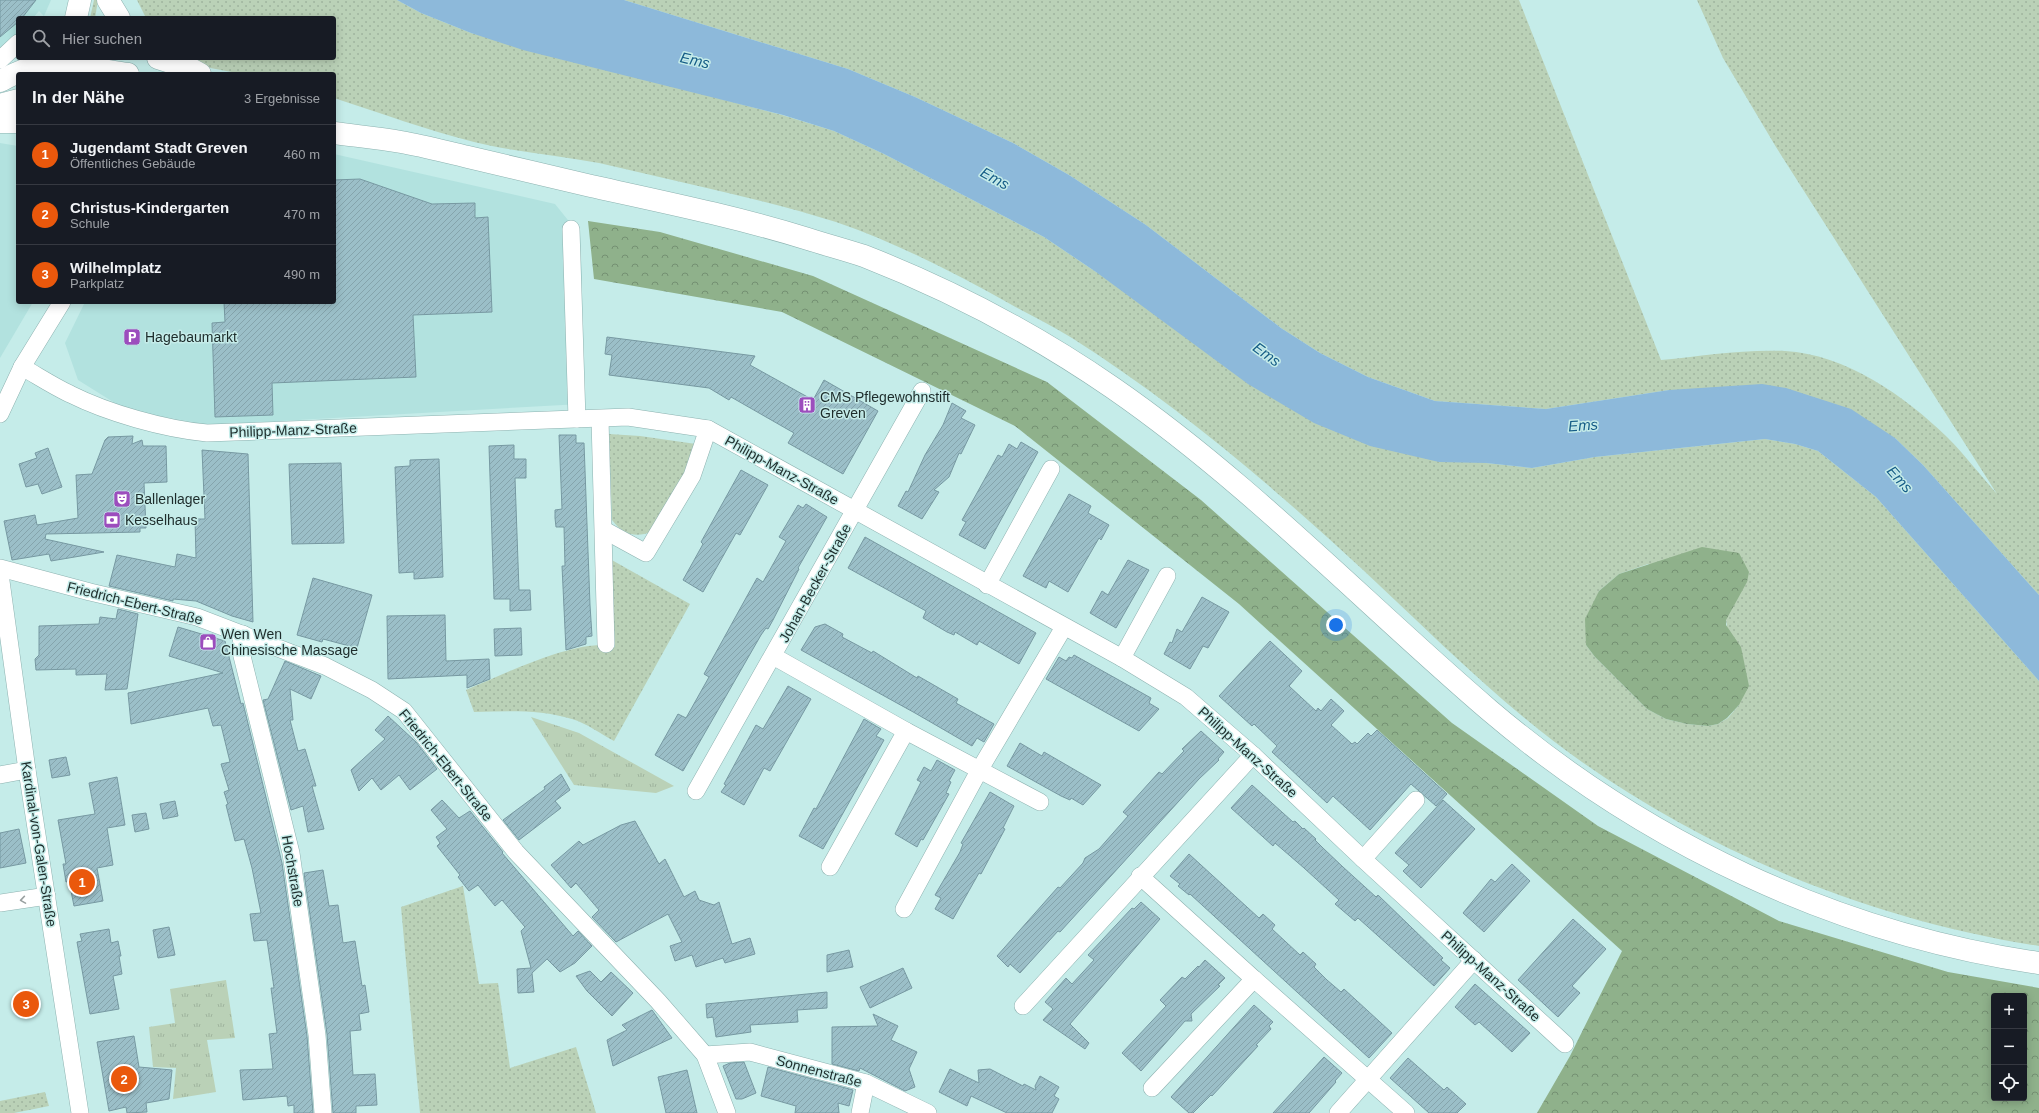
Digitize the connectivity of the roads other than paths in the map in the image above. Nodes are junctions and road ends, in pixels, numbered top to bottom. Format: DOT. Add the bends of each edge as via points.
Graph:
graph roads {
  1 [pos="80,0"];
  2 [pos="108,0"];
  3 [pos="76,16"];
  4 [pos="106,16"];
  5 [pos="118,16"];
  6 [pos="16,45"];
  7 [pos="0,60"];
  8 [pos="164,60"];
  9 [pos="69,66"];
  10 [pos="102,68"];
  11 [pos="19,72"];
  12 [pos="119,72"];
  13 [pos="196,72"];
  14 [pos="16,73"];
  15 [pos="0,81"];
  16 [pos="16,101"];
  17 [pos="0,105"];
  18 [pos="336,119"];
  19 [pos="0,122"];
  20 [pos="16,122"];
  21 [pos="336,133"];
  22 [pos="405,143"];
  23 [pos="571,229"];
  24 [pos="61,304"];
  25 [pos="22,367"];
  26 [pos="922,391"];
  27 [pos="0,414"];
  28 [pos="577,419"];
  29 [pos="600,419"];
  30 [pos="708,429"];
  31 [pos="1051,469"];
  32 [pos="856,510"];
  33 [pos="604,530"];
  34 [pos="0,568"];
  35 [pos="0,574"];
  36 [pos="1167,576"];
  37 [pos="987,585"];
  38 [pos="1064,627"];
  39 [pos="243,634"];
  40 [pos="606,644"];
  41 [pos="773,656"];
  42 [pos="1122,658"];
  43 [pos="906,731"];
  44 [pos="1253,755"];
  45 [pos="980,769"];
  46 [pos="27,770"];
  47 [pos="0,775"];
  48 [pos="696,792"];
  49 [pos="1416,800"];
  50 [pos="1040,802"];
  51 [pos="1363,859"];
  52 [pos="830,867"];
  53 [pos="1140,876"];
  54 [pos="47,896"];
  55 [pos="0,903"];
  56 [pos="904,909"];
  57 [pos="1474,960"];
  58 [pos="2039,963"];
  59 [pos="1254,979"];
  60 [pos="1023,1006"];
  61 [pos="1565,1044"];
  62 [pos="705,1054"];
  63 [pos="1369,1079"];
  64 [pos="866,1083"];
  65 [pos="1152,1088"];
  66 [pos="80,1113"];
  67 [pos="323,1113"];
  68 [pos="727,1113"];
  69 [pos="860,1113"];
  70 [pos="928,1113"];
  71 [pos="1338,1113"];
  72 [pos="1406,1113"];
  1 -- 3 [label="main road"];
  2 -- 4 [label="main road"];
  2 -- 5 [label="main road"];
  6 -- 7 [label="street"];
  8 -- 13 [label="main road"];
  9 -- 10 [label="main road"];
  9 -- 11 [label="main road" via="38,66"];
  10 -- 12 [label="main road"];
  14 -- 15 [label="main road"];
  16 -- 17 [label="main road"];
  18 -- 22 [label="main road"];
  19 -- 20 [label="main road"];
  21 -- 22 [label="main road"];
  22 -- 58 [label="main road" via="762,225 862,256 964,300 1040,341 1113,388 1168,429 1264,508 1492,713 1546,756 1629,812 1716,861 1772,887 1840,913 1936,942"];
  23 -- 28 [label="street"];
  24 -- 25 [label="street"];
  25 -- 27 [label="street"];
  25 -- 28 [label="street, Philipp-Manz-Straße" via="71,395 99,407 182,430 207,434"];
  26 -- 32 [label="street, Philipp-Manz-Straße"];
  28 -- 29 [label="street, Philipp-Manz-Straße"];
  29 -- 30 [label="street, Philipp-Manz-Straße" via="628,417"];
  29 -- 33 [label="street"];
  30 -- 32 [label="street, Philipp-Manz-Straße"];
  30 -- 33 [label="street, Philipp-Manz-Straße" via="692,476 646,553"];
  31 -- 37 [label="street"];
  32 -- 37 [label="street, Philipp-Manz-Straße"];
  32 -- 41 [label="street, Johan-Becker-Straße"];
  33 -- 40 [label="street"];
  34 -- 39 [label="street, Friedrich-Ebert-Straße" via="197,617"];
  35 -- 46 [label="street, Kardinal-von-Galen-Straße"];
  36 -- 42 [label="street"];
  37 -- 38 [label="street, Philipp-Manz-Straße"];
  38 -- 42 [label="street, Philipp-Manz-Straße"];
  38 -- 45 [label="street"];
  39 -- 62 [label="street, Friedrich-Ebert-Straße" via="325,666 372,690 404,711 516,852"];
  39 -- 67 [label="street, Hochstraße" via="240,648 291,853 317,1036"];
  41 -- 43 [label="street, Johan-Becker-Straße"];
  41 -- 48 [label="street, Johan-Becker-Straße"];
  42 -- 44 [label="street, Philipp-Manz-Straße" via="1186,697"];
  43 -- 45 [label="street, Johan-Becker-Straße"];
  43 -- 52 [label="street"];
  44 -- 51 [label="street, Philipp-Manz-Straße"];
  44 -- 53 [label="street"];
  45 -- 50 [label="street, Johan-Becker-Straße"];
  45 -- 56 [label="street"];
  46 -- 47 [label="street"];
  46 -- 54 [label="street, Kardinal-von-Galen-Straße"];
  49 -- 51 [label="street"];
  51 -- 57 [label="street, Philipp-Manz-Straße"];
  53 -- 59 [label="street"];
  53 -- 60 [label="street"];
  54 -- 55 [label="street, one-way"];
  54 -- 66 [label="street, Kardinal-von-Galen-Straße"];
  57 -- 61 [label="street, Philipp-Manz-Straße"];
  57 -- 63 [label="street"];
  59 -- 63 [label="street"];
  59 -- 65 [label="street"];
  62 -- 64 [label="street, Sonnenstraße" via="750,1052"];
  62 -- 68 [label="street, Friedrich-Ebert-Straße"];
  63 -- 71 [label="street"];
  63 -- 72 [label="street"];
  64 -- 69 [label="street"];
  64 -- 70 [label="street, Sonnenstraße"];
}
